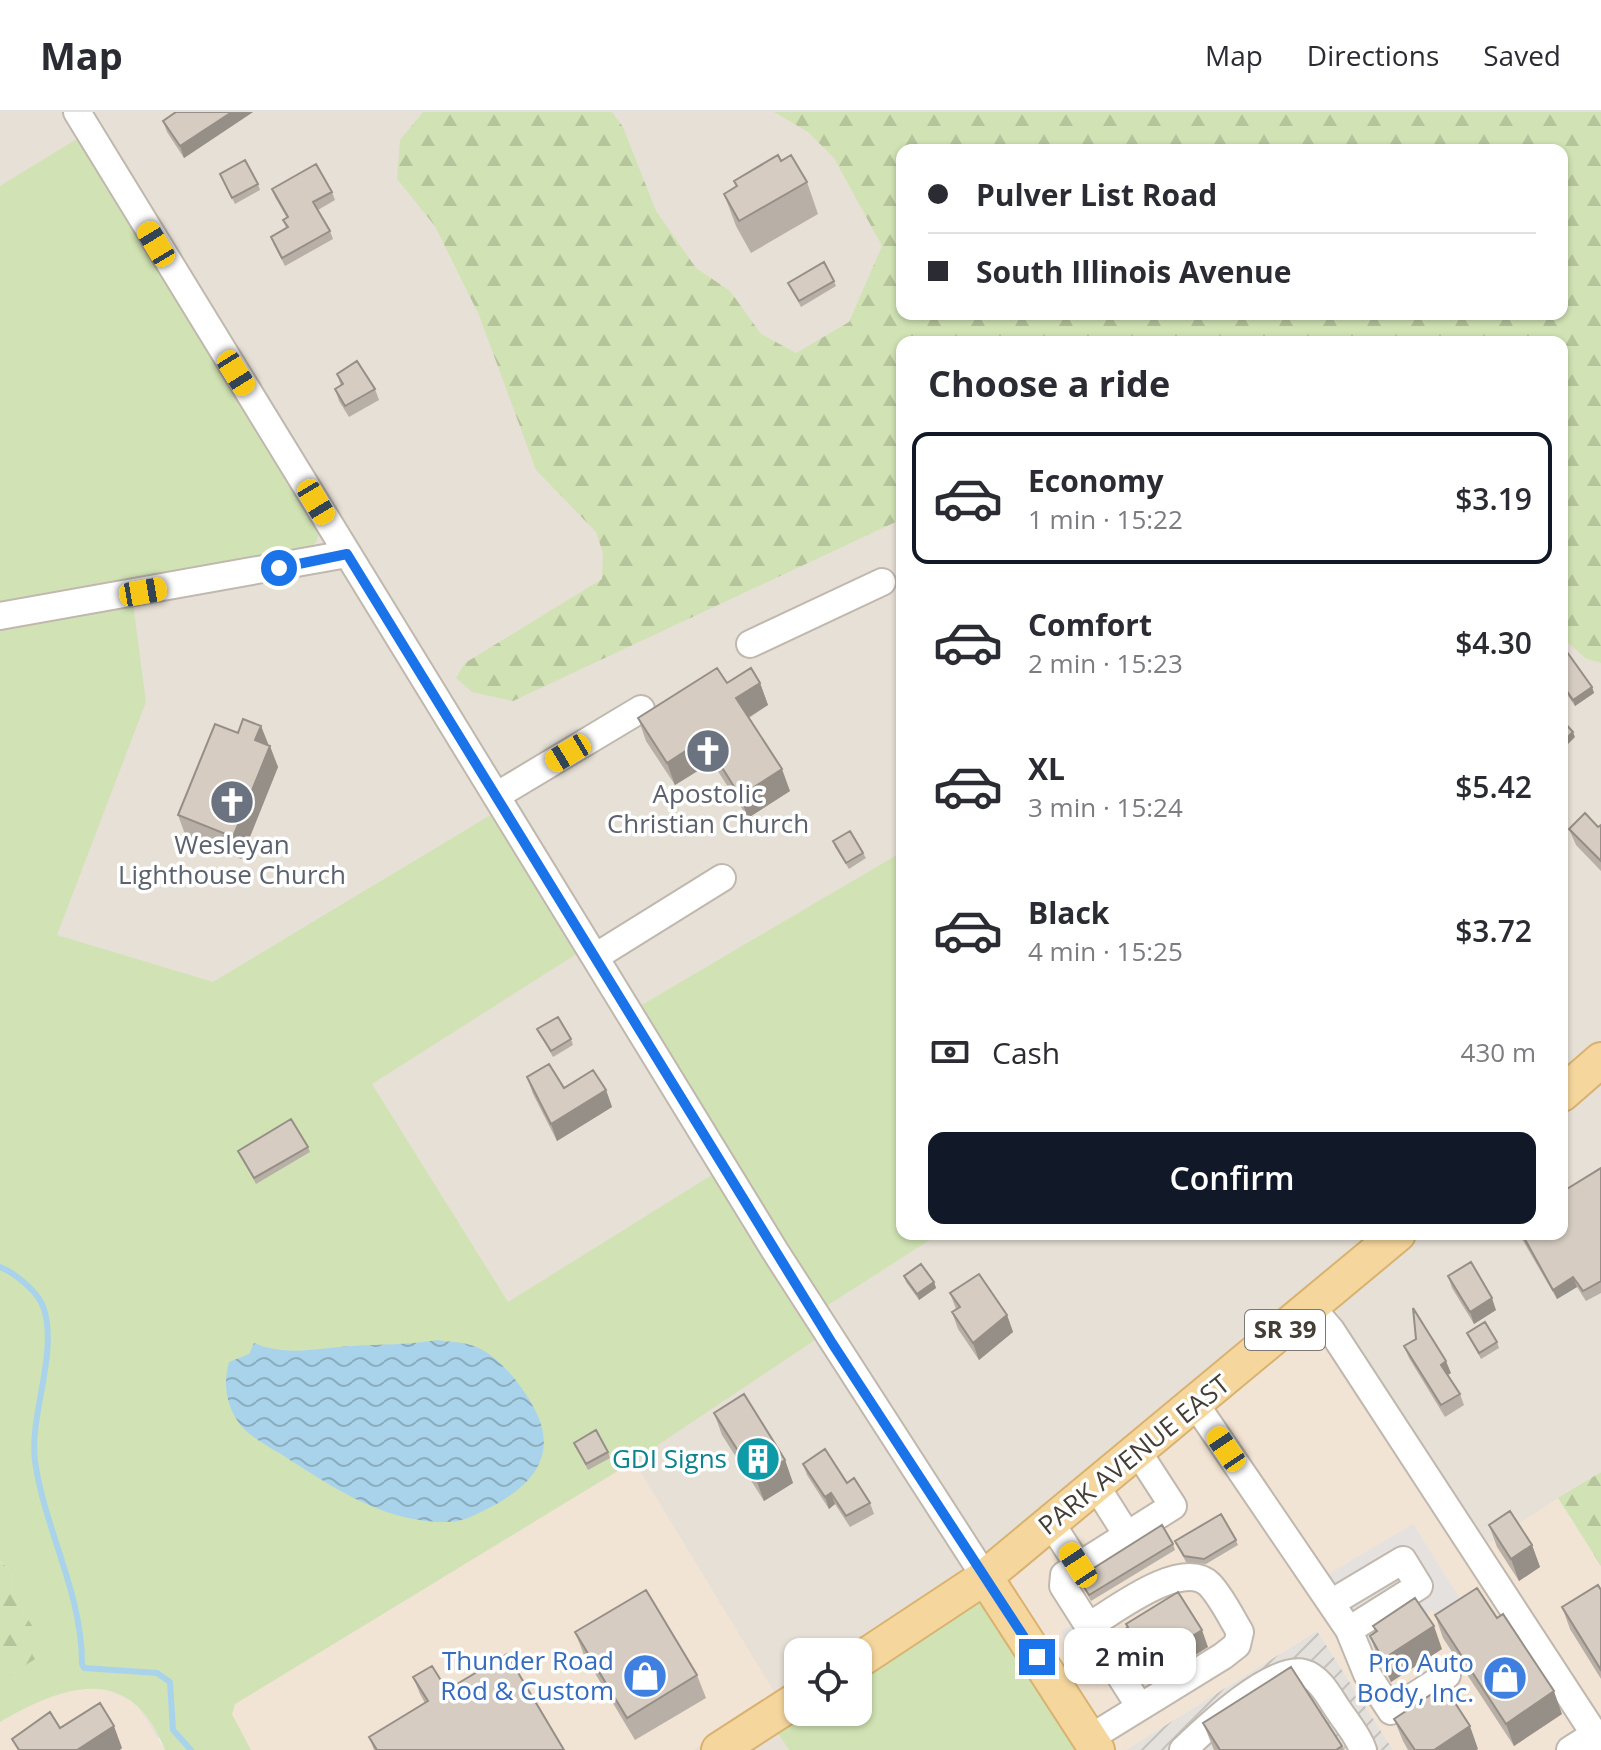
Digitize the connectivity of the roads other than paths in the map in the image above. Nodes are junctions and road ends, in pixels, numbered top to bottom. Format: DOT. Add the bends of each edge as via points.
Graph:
graph roads {
  1 [pos="77,112"];
  2 [pos="347,554"];
  3 [pos="882,582"];
  4 [pos="0,616"];
  5 [pos="750,644"];
  6 [pos="641,709"];
  7 [pos="496,796"];
  8 [pos="722,878"];
  9 [pos="595,957"];
  10 [pos="1601,1060"];
  11 [pos="1568,1089"];
  12 [pos="1391,1240"];
  13 [pos="1312,1308"];
  14 [pos="1196,1405"];
  15 [pos="1138,1452"];
  16 [pos="1096,1486"];
  17 [pos="1051,1523"];
  18 [pos="1127,1535"];
  19 [pos="1078,1565"];
  20 [pos="985,1577"];
  21 [pos="1331,1603"];
  22 [pos="1089,1626"];
  23 [pos="1349,1630"];
  24 [pos="872,1652"];
  25 [pos="1447,1675"];
  26 [pos="1140,1707"];
  27 [pos="784,1708"];
  28 [pos="1598,1739"];
  29 [pos="1093,1744"];
  30 [pos="719,1750"];
  31 [pos="1183,1750"];
  32 [pos="1363,1750"];
  33 [pos="1570,1750"];
  1 -- 2 [label="street"];
  2 -- 4 [label="street"];
  2 -- 7 [label="street"];
  3 -- 5 [label="street"];
  6 -- 7 [label="street"];
  7 -- 9 [label="street"];
  8 -- 9 [label="street"];
  9 -- 20 [label="street" via="847,1367"];
  10 -- 11 [label="main road"];
  12 -- 13 [label="main road, PARK AVENUE EAST / SR 39"];
  13 -- 14 [label="main road, PARK AVENUE EAST / SR 39"];
  13 -- 28 [label="street"];
  14 -- 15 [label="main road, PARK AVENUE EAST / SR 39"];
  14 -- 21 [label="street"];
  15 -- 16 [label="main road, PARK AVENUE EAST / SR 39"];
  15 -- 18 [label="street" via="1173,1506"];
  16 -- 17 [label="main road, PARK AVENUE EAST / SR 39"];
  16 -- 18 [label="street"];
  17 -- 19 [label="street"];
  17 -- 20 [label="main road, PARK AVENUE EAST / SR 39"];
  18 -- 19 [label="street"];
  19 -- 22 [label="street" via="1064,1575 1063,1586"];
  20 -- 24 [label="main road, PARK AVENUE EAST / SR 39"];
  20 -- 29 [label="main road"];
  21 -- 23 [label="street"];
  21 -- 23 [label="street" via="1403,1560 1419,1586"];
  22 -- 26 [label="street"];
  22 -- 26 [label="street" via="1168,1578 1199,1579 1209,1584 1240,1632 1237,1645 1223,1656"];
  23 -- 25 [label="street" via="1367,1674 1391,1711"];
  26 -- 29 [label="street"];
  27 -- 30 [label="main road"];
  28 -- 33 [label="street"];
  31 -- 32 [label="street" via="1273,1678 1292,1671 1308,1673 1321,1685"];
}
